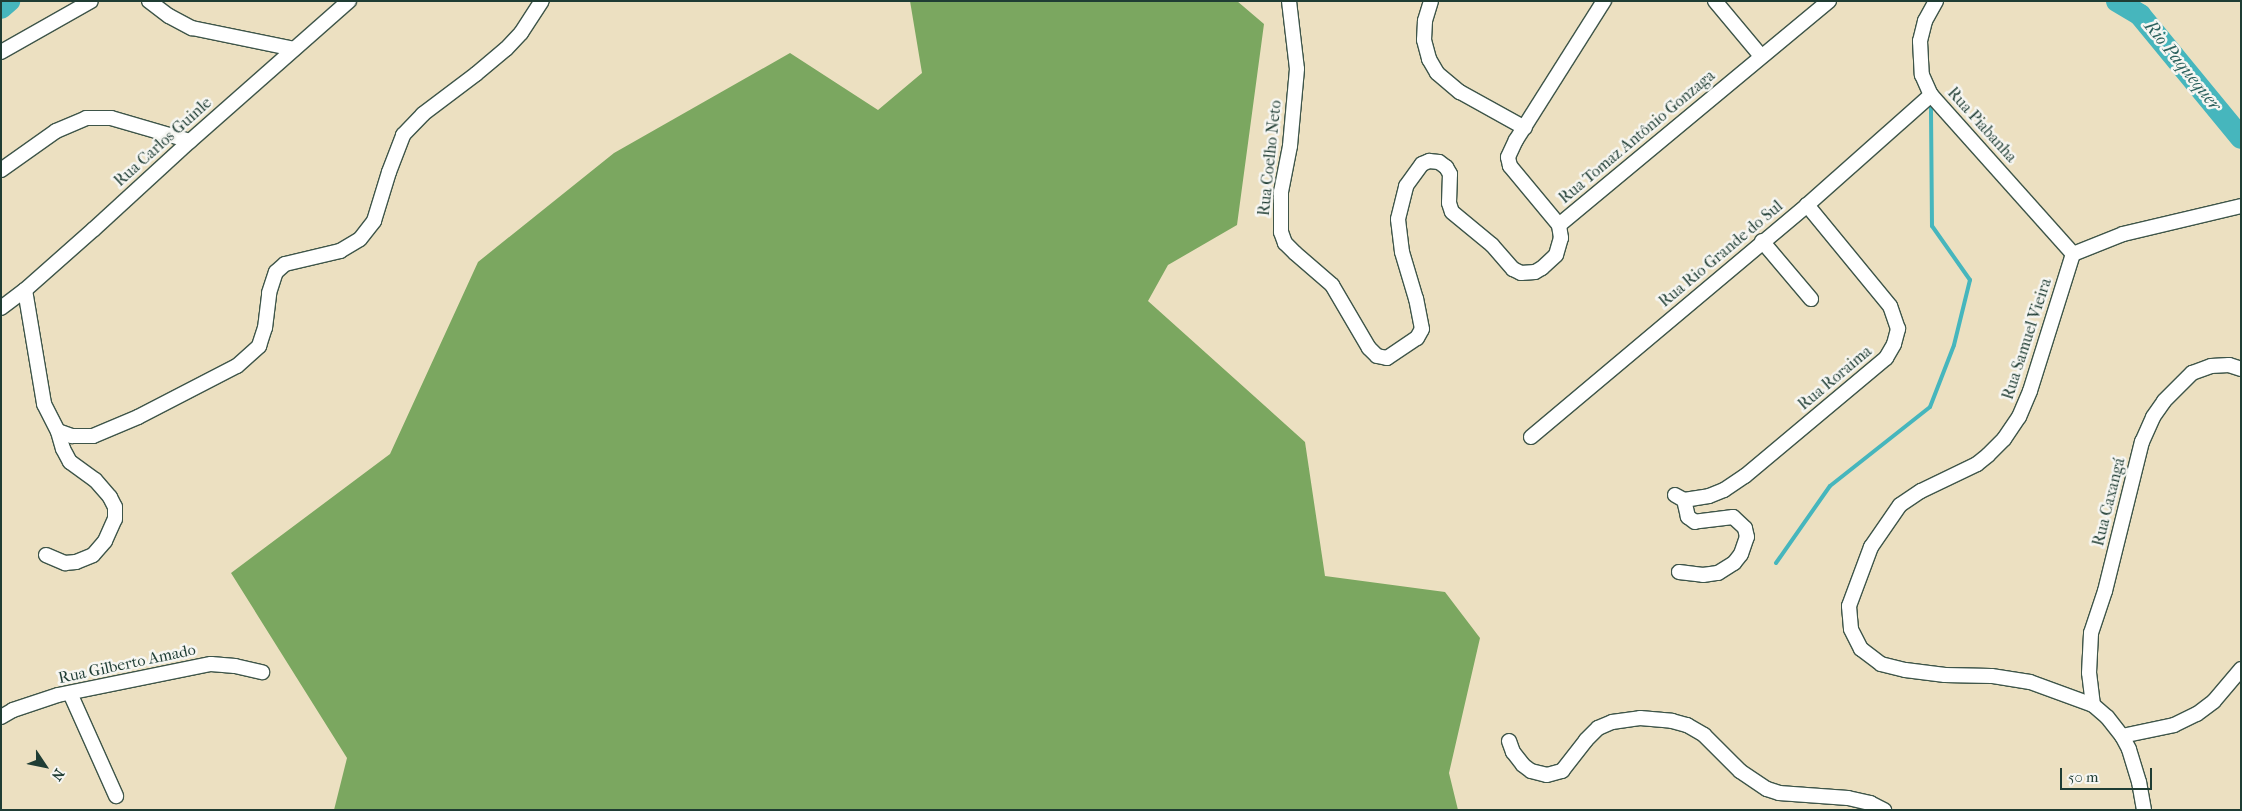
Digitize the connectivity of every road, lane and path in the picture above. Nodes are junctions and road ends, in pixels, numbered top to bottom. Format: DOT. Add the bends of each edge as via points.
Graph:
graph roads {
  1 [pos="91,1"];
  2 [pos="149,1"];
  3 [pos="349,1"];
  4 [pos="542,1"];
  5 [pos="1289,1"];
  6 [pos="1431,1"];
  7 [pos="1604,1"];
  8 [pos="1715,1"];
  9 [pos="1829,1"];
  10 [pos="1936,1"];
  11 [pos="294,49"];
  12 [pos="1,52"];
  13 [pos="1761,56"];
  14 [pos="1931,95"];
  15 [pos="1525,128"];
  16 [pos="190,140"];
  17 [pos="1,170"];
  18 [pos="1807,205"];
  19 [pos="2241,206"];
  20 [pos="1559,225"];
  21 [pos="1762,241"];
  22 [pos="2072,254"];
  23 [pos="25,290"];
  24 [pos="1812,299"];
  25 [pos="1,308"];
  26 [pos="2241,369"];
  27 [pos="58,432"];
  28 [pos="1531,437"];
  29 [pos="46,555"];
  30 [pos="1679,572"];
  31 [pos="2241,669"];
  32 [pos="262,672"];
  33 [pos="70,693"];
  34 [pos="2093,705"];
  35 [pos="1,717"];
  36 [pos="2122,736"];
  37 [pos="1509,741"];
  38 [pos="116,796"];
  39 [pos="1884,810"];
  40 [pos="2144,810"];
  1 -- 12 [label="street"];
  2 -- 11 [label="street" via="192,28"];
  3 -- 11 [label="street, Rua Carlos Guinle"];
  4 -- 27 [label="street" via="506,49 423,114 403,135 374,221 360,239 340,250 286,264 276,272 262,337 252,355 212,380 93,436"];
  5 -- 20 [label="street, Rua Coelho Neto" via="1297,69 1290,146 1281,192 1281,232 1285,243 1332,285 1377,356 1387,358 1422,330 1402,252 1398,219 1406,186 1422,164 1439,162 1446,167 1450,174 1448,203 1452,212 1492,244 1513,269 1521,273 1529,274 1542,268 1556,254 1562,238"];
  6 -- 15 [label="street" via="1424,40 1437,73 1460,92"];
  7 -- 15 [label="street, Rua Tomaz Antônio Gonzaga"];
  8 -- 13 [label="street"];
  9 -- 13 [label="street, Rua Tomaz Antônio Gonzaga"];
  10 -- 14 [label="street, Rua Piabanha" via="1925,21 1920,41 1922,75"];
  11 -- 16 [label="street, Rua Carlos Guinle"];
  13 -- 20 [label="street, Rua Tomaz Antônio Gonzaga"];
  14 -- 18 [label="street, Rua Rio Grande do Sul"];
  14 -- 22 [label="street, Rua Piabanha"];
  15 -- 20 [label="street, Rua Tomaz Antônio Gonzaga" via="1511,150 1510,166"];
  16 -- 17 [label="street" via="112,118 86,118 56,131"];
  16 -- 23 [label="street, Rua Carlos Guinle"];
  18 -- 21 [label="street, Rua Rio Grande do Sul"];
  18 -- 30 [label="street, Rua Roraima" via="1890,306 1898,329 1894,344 1886,358 1745,476 1709,496 1679,497 1688,517 1695,522 1733,517 1746,528 1747,537 1734,563 1718,573"];
  19 -- 22 [label="street" via="2123,234"];
  21 -- 24 [label="street"];
  21 -- 28 [label="street, Rua Rio Grande do Sul"];
  22 -- 34 [label="street, Rua Samuel Vieira" via="2030,391 2019,416 2004,439 1977,464 1900,505 1871,547 1849,606 1851,630 1861,649 1882,664 1925,673 1991,676 2030,682"];
  23 -- 25 [label="street, Rua Carlos Guinle"];
  23 -- 27 [label="street" via="44,404"];
  26 -- 34 [label="street, Rua Caxangá" via="2220,365 2192,373 2164,401 2146,434 2091,633 2089,673"];
  27 -- 29 [label="street" via="70,462 95,480 110,497 116,519 92,555 65,564"];
  31 -- 36 [label="street" via="2214,701 2197,714 2174,724"];
  32 -- 33 [label="street, Rua Gilberto Amado" via="211,664"];
  33 -- 35 [label="street, Rua Gilberto Amado" via="29,704"];
  33 -- 38 [label="street"];
  34 -- 36 [label="street, Rua Samuel Vieira"];
  36 -- 40 [label="street, Rua Samuel Vieira" via="2139,782"];
  37 -- 39 [label="street" via="1522,765 1547,775 1562,771 1598,728 1612,722 1640,718 1672,721 1704,735 1740,770 1767,789 1779,793 1848,798 1870,802"];
}
